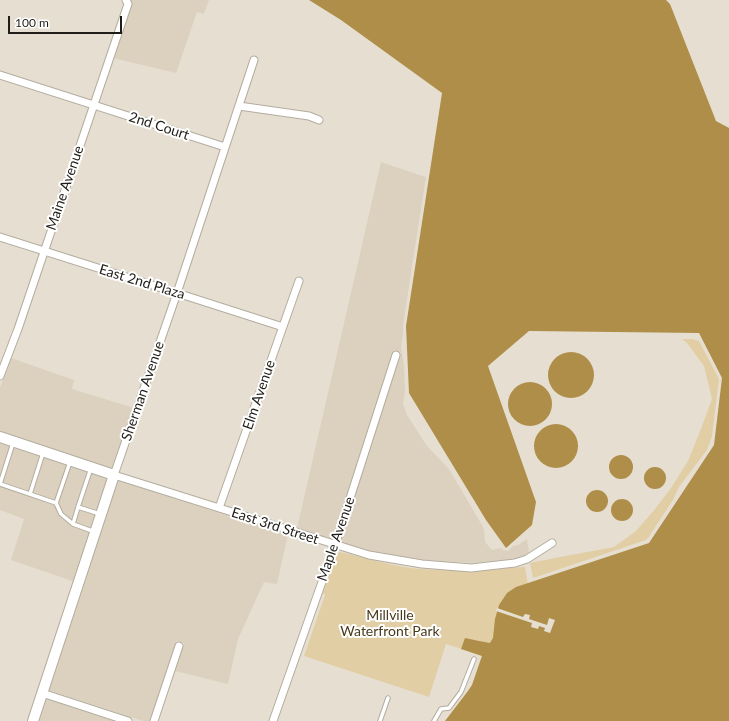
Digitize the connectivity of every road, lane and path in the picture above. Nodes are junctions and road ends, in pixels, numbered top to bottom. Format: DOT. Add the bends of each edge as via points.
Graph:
graph roads {
  1 [pos="126,0"];
  2 [pos="254,60"];
  3 [pos="0,75"];
  4 [pos="93,105"];
  5 [pos="239,106"];
  6 [pos="319,120"];
  7 [pos="225,147"];
  8 [pos="0,237"];
  9 [pos="44,252"];
  10 [pos="298,281"];
  11 [pos="177,293"];
  12 [pos="283,327"];
  13 [pos="396,355"];
  14 [pos="0,376"];
  15 [pos="0,437"];
  16 [pos="13,442"];
  17 [pos="44,452"];
  18 [pos="70,460"];
  19 [pos="91,467"];
  20 [pos="114,475"];
  21 [pos="30,494"];
  22 [pos="56,503"];
  23 [pos="78,507"];
  24 [pos="219,508"];
  25 [pos="101,515"];
  26 [pos="73,524"];
  27 [pos="95,532"];
  28 [pos="552,543"];
  29 [pos="335,545"];
  30 [pos="179,646"];
  31 [pos="474,659"];
  32 [pos="42,693"];
  33 [pos="388,698"];
  34 [pos="32,721"];
  35 [pos="128,721"];
  36 [pos="154,721"];
  37 [pos="273,721"];
  38 [pos="380,721"];
  39 [pos="434,721"];
  1 -- 4 [label="street, Maine Avenue" via="128,4"];
  2 -- 5 [label="street, Sherman Avenue"];
  3 -- 4 [label="street, 2nd Court"];
  4 -- 7 [label="street, 2nd Court"];
  4 -- 9 [label="street, Maine Avenue"];
  5 -- 6 [label="street" via="309,116"];
  5 -- 7 [label="street, Sherman Avenue"];
  7 -- 11 [label="street, Sherman Avenue"];
  8 -- 9 [label="street, East 2nd Plaza"];
  9 -- 11 [label="street, East 2nd Plaza"];
  9 -- 14 [label="street, Maine Avenue"];
  10 -- 12 [label="street, Elm Avenue"];
  11 -- 12 [label="street, East 2nd Plaza"];
  11 -- 20 [label="street, Sherman Avenue"];
  12 -- 24 [label="street, Elm Avenue"];
  13 -- 29 [label="street, Maple Avenue"];
  15 -- 16 [label="street, East 3rd Street"];
  16 -- 17 [label="street, East 3rd Street"];
  16 -- 21 [label="lane" via="0,484"];
  17 -- 18 [label="street, East 3rd Street"];
  17 -- 21 [label="lane"];
  18 -- 19 [label="street, East 3rd Street"];
  18 -- 22 [label="lane"];
  19 -- 20 [label="street, East 3rd Street"];
  19 -- 23 [label="lane"];
  20 -- 24 [label="street, East 3rd Street"];
  20 -- 25 [label="street, Sherman Avenue"];
  21 -- 22 [label="lane"];
  22 -- 26 [label="lane" via="60,514"];
  23 -- 25 [label="lane"];
  23 -- 26 [label="lane"];
  24 -- 29 [label="street, East 3rd Street"];
  25 -- 27 [label="street, Sherman Avenue"];
  26 -- 27 [label="lane"];
  27 -- 32 [label="street, Sherman Avenue"];
  28 -- 29 [label="street, East 3rd Street" via="527,559 515,563 471,568 383,558"];
  29 -- 37 [label="street, Maple Avenue"];
  30 -- 36 [label="street"];
  31 -- 39 [label="lane" via="461,692 449,708 440,709"];
  32 -- 34 [label="street, Sherman Avenue"];
  32 -- 35 [label="street"];
  33 -- 38 [label="lane"];
}
